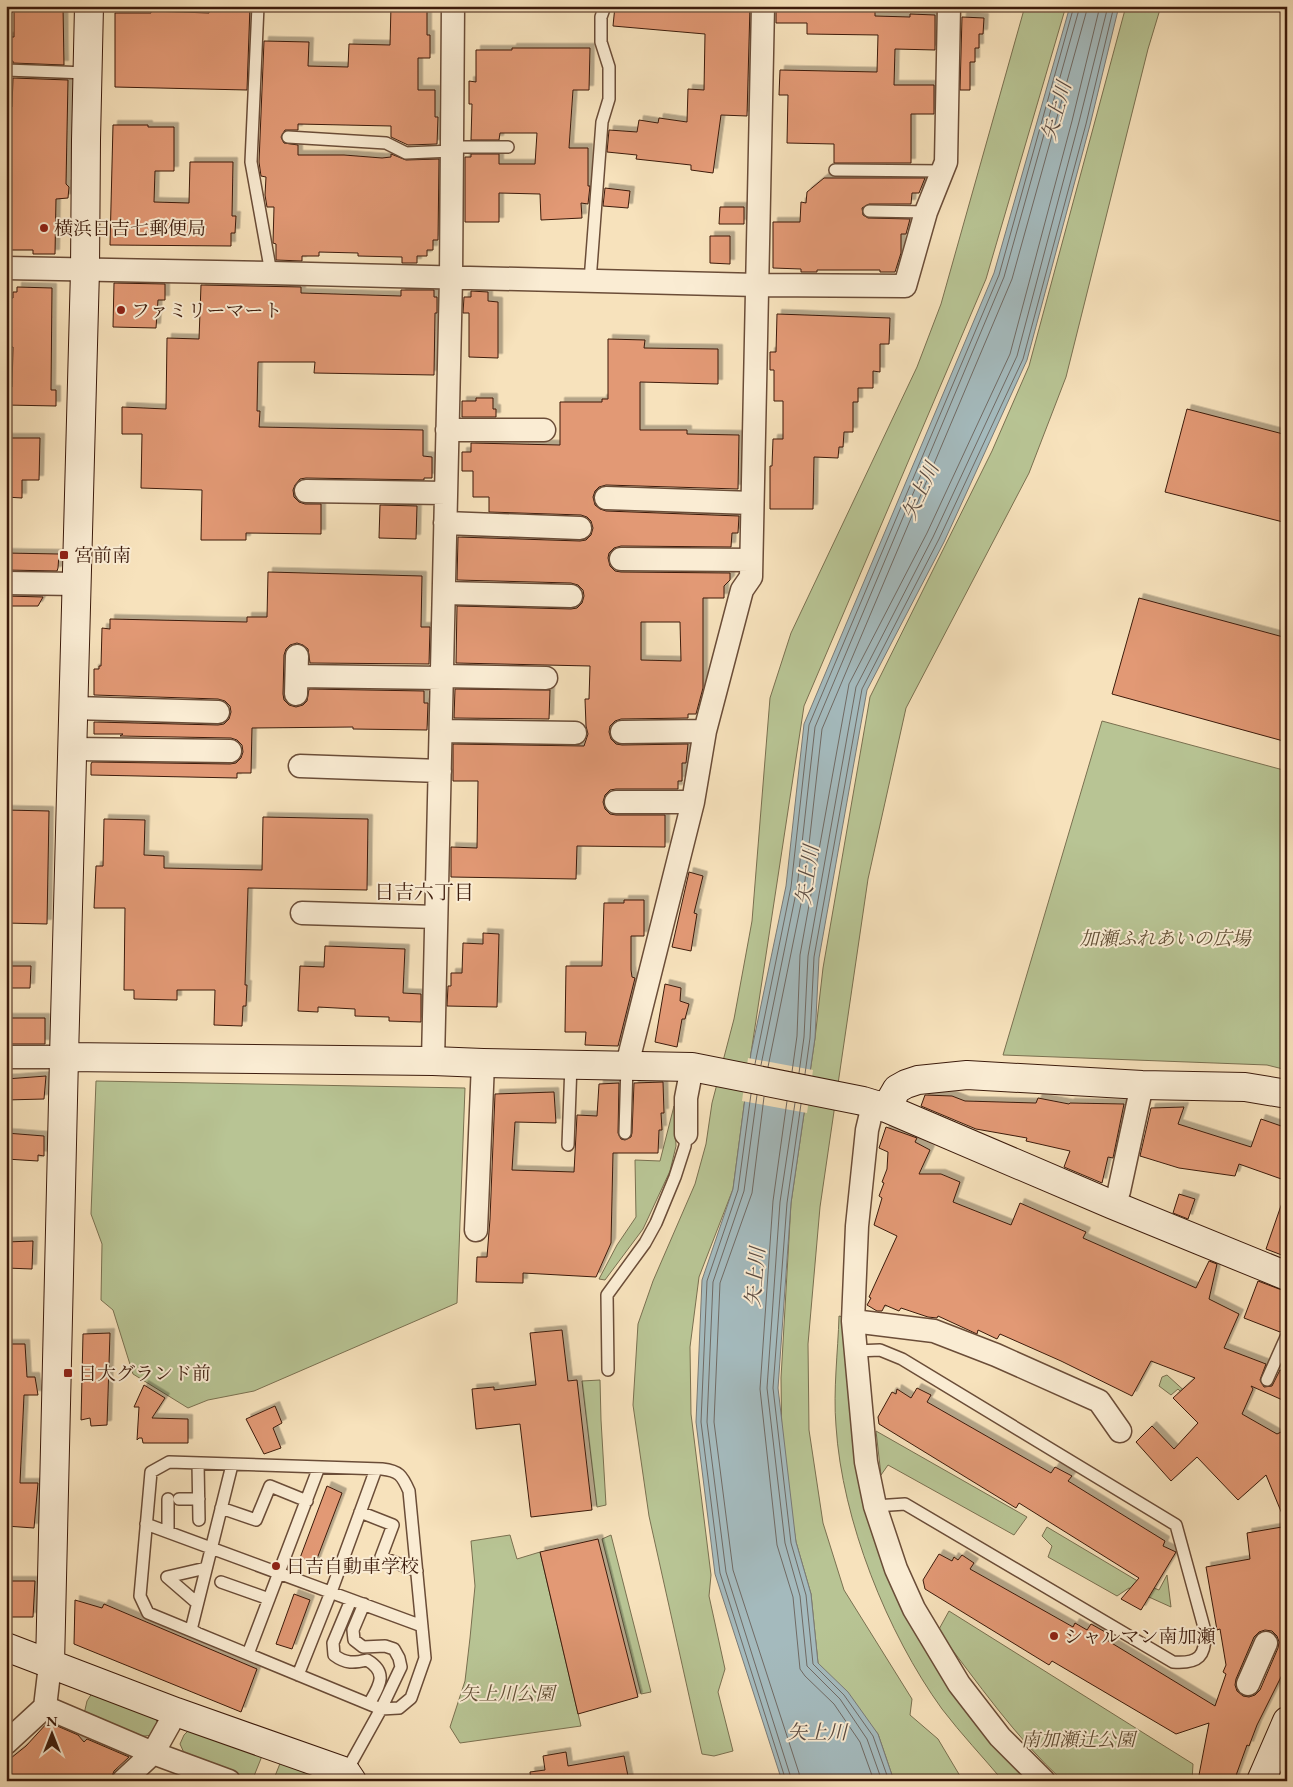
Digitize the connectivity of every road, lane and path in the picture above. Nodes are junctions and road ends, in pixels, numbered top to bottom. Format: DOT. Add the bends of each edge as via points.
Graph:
graph roads {
  1 [pos="89,6"];
  2 [pos="258,6"];
  3 [pos="453,6"];
  4 [pos="604,6"];
  5 [pos="763,6"];
  6 [pos="949,6"];
  7 [pos="6,70"];
  8 [pos="87,73"];
  9 [pos="288,137"];
  10 [pos="508,147"];
  11 [pos="452,149"];
  12 [pos="836,170"];
  13 [pos="943,170"];
  14 [pos="869,211"];
  15 [pos="926,212"];
  16 [pos="6,268"];
  17 [pos="85,270"];
  18 [pos="271,273"];
  19 [pos="451,278"];
  20 [pos="590,281"];
  21 [pos="756,285"];
  22 [pos="448,430"];
  23 [pos="544,430"];
  24 [pos="306,491"];
  25 [pos="446,493"];
  26 [pos="606,498"];
  27 [pos="752,503"];
  28 [pos="445,524"];
  29 [pos="580,528"];
  30 [pos="621,559"];
  31 [pos="751,560"];
  32 [pos="6,583"];
  33 [pos="77,584"];
  34 [pos="444,593"];
  35 [pos="571,596"];
  36 [pos="296,675"];
  37 [pos="442,677"];
  38 [pos="546,678"];
  39 [pos="74,708"];
  40 [pos="218,712"];
  41 [pos="441,731"];
  42 [pos="705,731"];
  43 [pos="622,732"];
  44 [pos="574,733"];
  45 [pos="73,749"];
  46 [pos="230,751"];
  47 [pos="300,767"];
  48 [pos="440,771"];
  49 [pos="616,802"];
  50 [pos="693,802"];
  51 [pos="302,913"];
  52 [pos="436,917"];
  53 [pos="6,1057"];
  54 [pos="64,1057"];
  55 [pos="433,1061"];
  56 [pos="483,1064"];
  57 [pos="571,1064"];
  58 [pos="627,1065"];
  59 [pos="697,1068"];
  60 [pos="1142,1085"];
  61 [pos="1287,1094"];
  62 [pos="872,1104"];
  63 [pos="625,1133"];
  64 [pos="686,1134"];
  65 [pos="568,1144"];
  66 [pos="1114,1205"];
  67 [pos="476,1230"];
  68 [pos="1287,1276"];
  69 [pos="853,1321"];
  70 [pos="1287,1335"];
  71 [pos="856,1351"];
  72 [pos="608,1370"];
  73 [pos="1267,1380"];
  74 [pos="1120,1431"];
  75 [pos="198,1464"];
  76 [pos="232,1464"];
  77 [pos="319,1467"];
  78 [pos="376,1469"];
  79 [pos="199,1500"];
  80 [pos="307,1501"];
  81 [pos="875,1506"];
  82 [pos="221,1508"];
  83 [pos="360,1512"];
  84 [pos="199,1520"];
  85 [pos="146,1524"];
  86 [pos="168,1532"];
  87 [pos="211,1549"];
  88 [pos="206,1568"];
  89 [pos="417,1572"];
  90 [pos="279,1573"];
  91 [pos="221,1582"];
  92 [pos="331,1592"];
  93 [pos="269,1599"];
  94 [pos="351,1600"];
  95 [pos="197,1604"];
  96 [pos="364,1604"];
  97 [pos="422,1626"];
  98 [pos="191,1630"];
  99 [pos="1266,1644"];
  100 [pos="6,1647"];
  101 [pos="248,1654"];
  102 [pos="50,1665"];
  103 [pos="298,1675"];
  104 [pos="1248,1684"];
  105 [pos="369,1704"];
  106 [pos="45,1707"];
  107 [pos="381,1709"];
  108 [pos="176,1712"];
  109 [pos="1287,1721"];
  110 [pos="6,1743"];
  111 [pos="153,1753"];
  112 [pos="349,1776"];
  113 [pos="123,1781"];
  114 [pos="229,1781"];
  115 [pos="1044,1781"];
  116 [pos="1261,1781"];
  1 -- 8 [label="street"];
  2 -- 18 [label="lane" via="251,162"];
  3 -- 11 [label="street"];
  4 -- 20 [label="lane" via="601,42 609,67 609,99 602,122"];
  5 -- 21 [label="street"];
  6 -- 13 [label="street" via="946,162"];
  7 -- 8 [label="lane"];
  8 -- 17 [label="street"];
  9 -- 11 [label="lane" via="386,143 406,153"];
  10 -- 11 [label="lane"];
  11 -- 19 [label="street"];
  12 -- 13 [label="lane"];
  13 -- 15 [label="street"];
  14 -- 15 [label="lane"];
  15 -- 21 [label="street" via="905,286"];
  16 -- 17 [label="street"];
  17 -- 18 [label="street"];
  17 -- 33 [label="street"];
  18 -- 19 [label="street"];
  19 -- 20 [label="street"];
  19 -- 22 [label="street"];
  20 -- 21 [label="street"];
  21 -- 27 [label="street"];
  22 -- 23 [label="street"];
  22 -- 25 [label="street"];
  24 -- 25 [label="street" via="329,485"];
  25 -- 28 [label="street"];
  26 -- 27 [label="street"];
  27 -- 31 [label="street"];
  28 -- 29 [label="street"];
  28 -- 34 [label="street"];
  30 -- 31 [label="street"];
  31 -- 42 [label="street" via="751,577 742,590"];
  32 -- 33 [label="street"];
  33 -- 39 [label="street"];
  34 -- 35 [label="street"];
  34 -- 37 [label="street"];
  36 -- 37 [label="street"];
  37 -- 38 [label="street"];
  37 -- 41 [label="street"];
  39 -- 40 [label="street"];
  39 -- 45 [label="street"];
  41 -- 44 [label="street"];
  41 -- 48 [label="street"];
  42 -- 43 [label="street"];
  42 -- 50 [label="street"];
  45 -- 46 [label="street"];
  45 -- 54 [label="street"];
  47 -- 48 [label="street"];
  48 -- 52 [label="street"];
  49 -- 50 [label="street"];
  50 -- 58 [label="street"];
  51 -- 52 [label="street"];
  52 -- 55 [label="street"];
  53 -- 54 [label="street"];
  54 -- 55 [label="street"];
  54 -- 102 [label="street"];
  55 -- 56 [label="street"];
  56 -- 57 [label="street"];
  56 -- 67 [label="street"];
  57 -- 58 [label="street"];
  57 -- 65 [label="lane"];
  58 -- 59 [label="street"];
  58 -- 63 [label="lane"];
  59 -- 62 [label="street"];
  59 -- 64 [label="street" via="686,1098"];
  60 -- 61 [label="street" via="1245,1087"];
  60 -- 62 [label="street" via="967,1075 918,1080"];
  60 -- 66 [label="street"];
  62 -- 66 [label="street"];
  62 -- 69 [label="street" via="857,1226"];
  64 -- 72 [label="lane" via="676,1176 656,1223 607,1295"];
  66 -- 68 [label="street"];
  69 -- 71 [label="street"];
  69 -- 74 [label="street" via="934,1331 996,1355 1099,1401"];
  70 -- 73 [label="lane"];
  71 -- 81 [label="street" via="866,1462"];
  71 -- 81 [label="lane" via="880,1350 902,1359 1176,1525 1205,1631 1205,1646 1199,1658 1188,1663 1173,1662 905,1504"];
  75 -- 76 [label="lane"];
  75 -- 79 [label="lane"];
  75 -- 85 [label="lane" via="169,1462 151,1472"];
  76 -- 77 [label="lane"];
  76 -- 82 [label="lane"];
  77 -- 78 [label="lane"];
  77 -- 80 [label="lane"];
  78 -- 83 [label="lane"];
  78 -- 89 [label="lane" via="392,1470 403,1476 409,1491"];
  79 -- 84 [label="lane"];
  79 -- 86 [label="lane" via="174,1500"];
  80 -- 82 [label="lane" via="270,1486 256,1520"];
  80 -- 90 [label="lane"];
  81 -- 115 [label="street" via="896,1569 914,1609 960,1684 1000,1737"];
  82 -- 87 [label="lane"];
  83 -- 89 [label="lane" via="393,1525 382,1557"];
  83 -- 92 [label="lane"];
  85 -- 86 [label="lane"];
  85 -- 98 [label="lane" via="140,1596 148,1613"];
  86 -- 87 [label="lane"];
  87 -- 88 [label="lane"];
  87 -- 90 [label="lane"];
  88 -- 95 [label="lane"];
  88 -- 95 [label="lane" via="167,1577"];
  89 -- 97 [label="lane"];
  90 -- 92 [label="lane"];
  90 -- 93 [label="lane"];
  91 -- 93 [label="lane"];
  92 -- 94 [label="lane"];
  92 -- 103 [label="lane"];
  93 -- 101 [label="lane"];
  94 -- 96 [label="lane"];
  94 -- 105 [label="lane" via="333,1644 334,1655 342,1662 368,1660 376,1665 380,1683"];
  95 -- 98 [label="lane"];
  96 -- 97 [label="lane"];
  96 -- 107 [label="lane" via="353,1630 354,1640 362,1647 394,1648 401,1667"];
  97 -- 107 [label="lane" via="425,1658 411,1698 398,1708"];
  98 -- 101 [label="lane"];
  98 -- 107 [label="lane"];
  99 -- 104 [label="street"];
  100 -- 102 [label="street"];
  101 -- 103 [label="lane"];
  102 -- 106 [label="street"];
  102 -- 108 [label="street"];
  103 -- 105 [label="lane"];
  105 -- 107 [label="lane"];
  106 -- 110 [label="street"];
  106 -- 111 [label="street"];
  107 -- 112 [label="lane"];
  108 -- 111 [label="street"];
  108 -- 112 [label="street"];
  109 -- 116 [label="street"];
  111 -- 113 [label="street"];
  111 -- 114 [label="street"];
}
